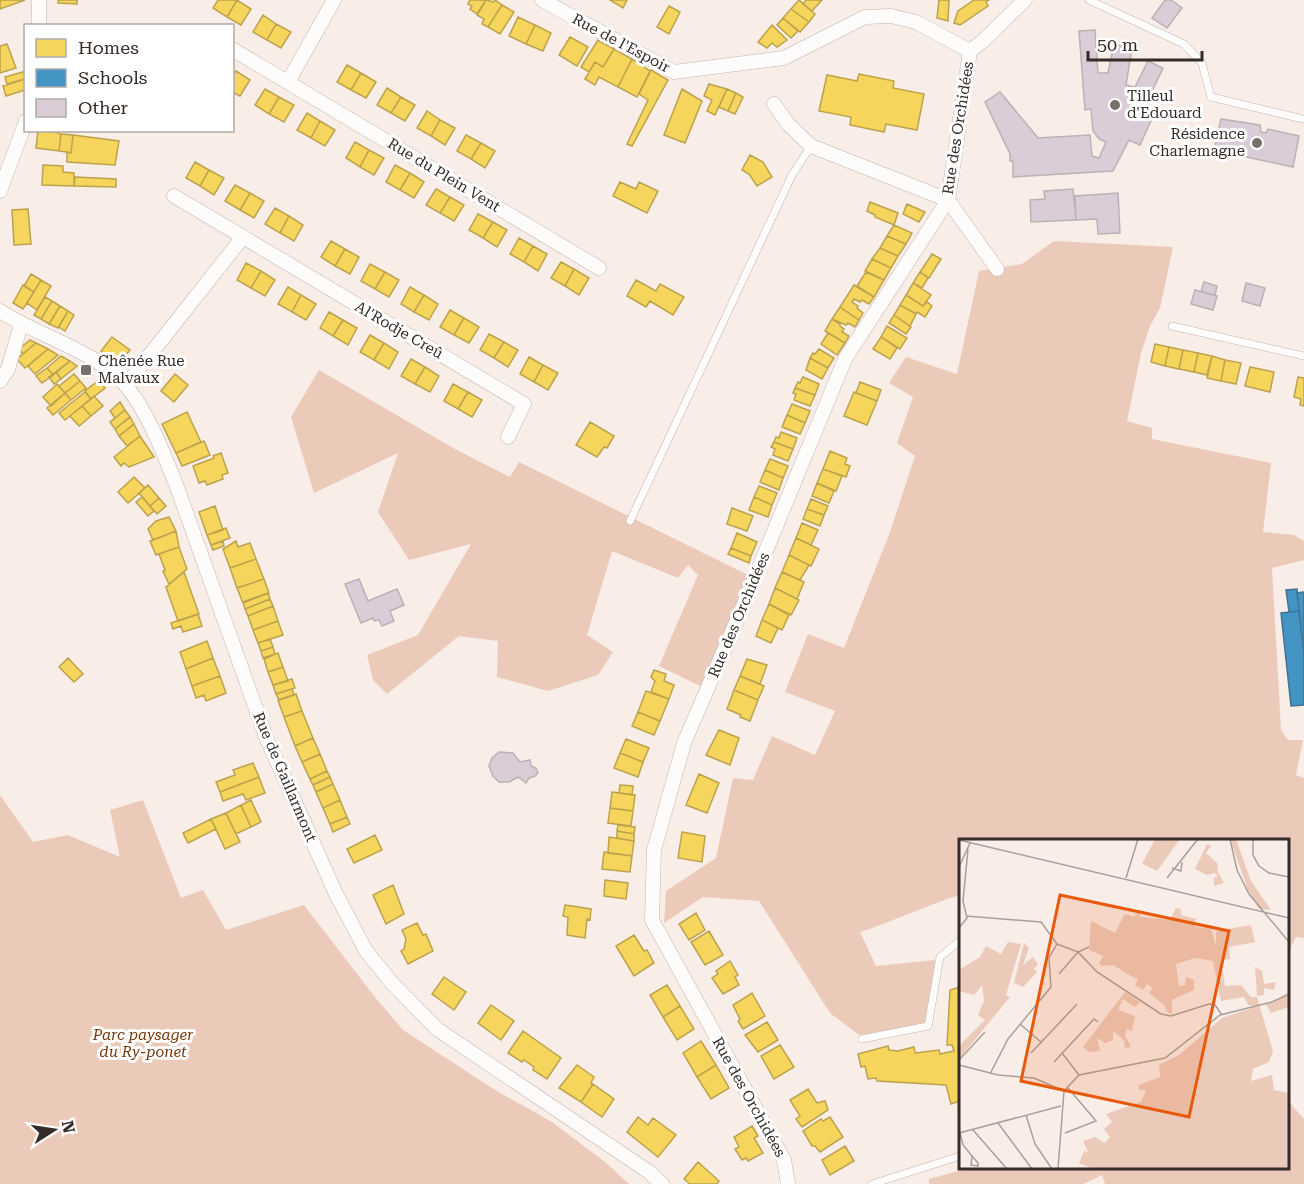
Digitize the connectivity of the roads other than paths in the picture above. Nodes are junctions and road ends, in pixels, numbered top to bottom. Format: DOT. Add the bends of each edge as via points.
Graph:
graph roads {
  1 [pos="39,0"];
  2 [pos="334,0"];
  3 [pos="542,0"];
  4 [pos="1025,0"];
  5 [pos="1089,0"];
  6 [pos="39,24"];
  7 [pos="234,50"];
  8 [pos="970,51"];
  9 [pos="288,82"];
  10 [pos="774,104"];
  11 [pos="1303,119"];
  12 [pos="24,126"];
  13 [pos="811,146"];
  14 [pos="0,191"];
  15 [pos="174,196"];
  16 [pos="948,200"];
  17 [pos="243,237"];
  18 [pos="599,268"];
  19 [pos="997,269"];
  20 [pos="0,311"];
  21 [pos="21,325"];
  22 [pos="1172,326"];
  23 [pos="1304,356"];
  24 [pos="0,381"];
  25 [pos="126,385"];
  26 [pos="508,437"];
  27 [pos="630,521"];
  28 [pos="959,942"];
  29 [pos="862,1039"];
  30 [pos="959,1156"];
  31 [pos="662,1184"];
  32 [pos="788,1184"];
  33 [pos="872,1184"];
  1 -- 6 [label="street"];
  2 -- 9 [label="street"];
  3 -- 8 [label="street, Rue de l'Espoir" via="674,72 784,58 866,17 891,16 916,22"];
  4 -- 8 [label="street"];
  5 -- 11 [label="lane" via="1184,44 1202,63 1211,97"];
  7 -- 9 [label="street, Rue du Plein Vent"];
  8 -- 16 [label="street, Rue des Orchidées"];
  9 -- 18 [label="street, Rue du Plein Vent"];
  10 -- 13 [label="street"];
  12 -- 14 [label="street"];
  13 -- 16 [label="street"];
  13 -- 27 [label="lane" via="792,175"];
  15 -- 17 [label="street, Al'Rodje Creû"];
  16 -- 19 [label="street"];
  16 -- 32 [label="street, Rue des Orchidées" via="845,359 684,742 654,849 652,920 784,1160"];
  17 -- 25 [label="street"];
  17 -- 26 [label="street, Al'Rodje Creû" via="524,404"];
  20 -- 21 [label="street, Rue de Gaillarmont"];
  21 -- 24 [label="street" via="8,369"];
  21 -- 25 [label="street, Rue de Gaillarmont" via="68,346"];
  22 -- 23 [label="lane"];
  25 -- 31 [label="street, Rue de Gaillarmont" via="137,400 177,487 270,747 334,892 362,945 437,1029"];
  28 -- 29 [label="lane" via="940,957 928,1026"];
  30 -- 33 [label="lane"];
}
